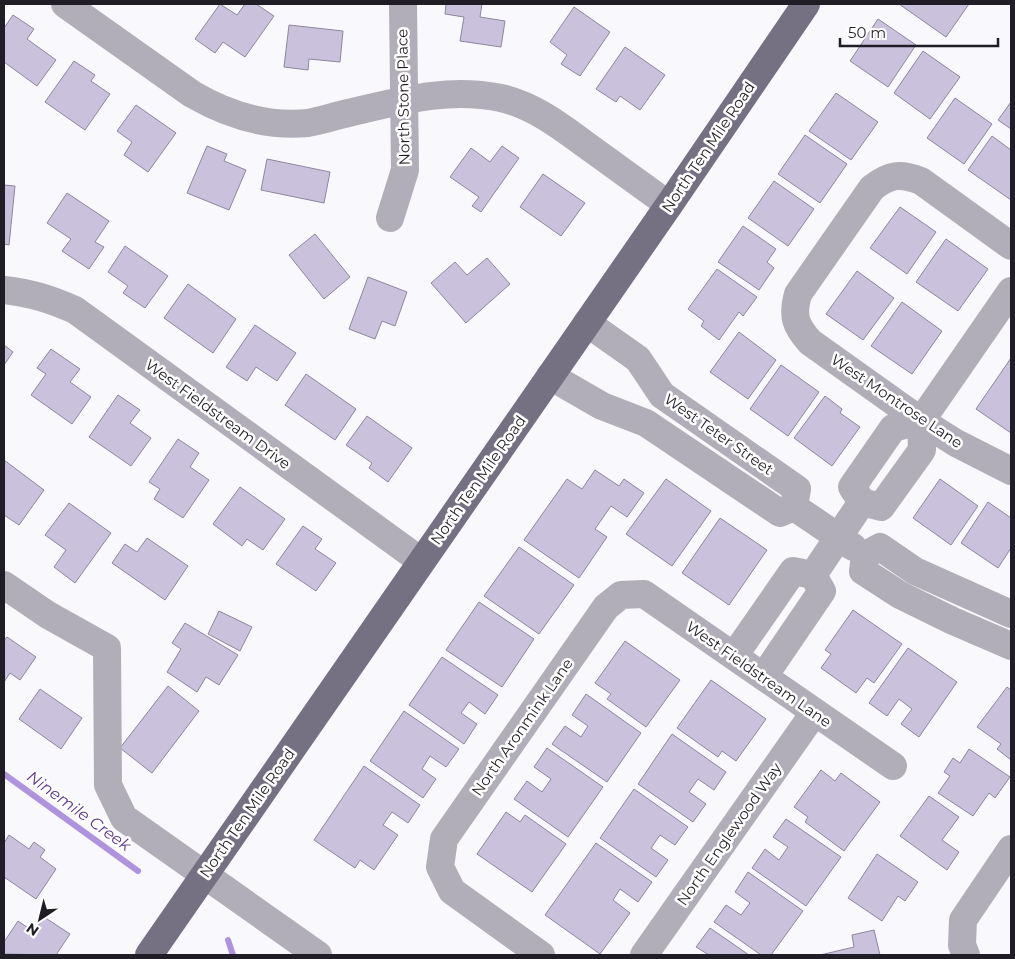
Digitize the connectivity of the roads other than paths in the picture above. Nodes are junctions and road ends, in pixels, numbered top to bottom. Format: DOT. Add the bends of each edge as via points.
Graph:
graph roads {
  1 [pos="65,4"];
  2 [pos="403,4"];
  3 [pos="806,4"];
  4 [pos="405,100"];
  5 [pos="669,205"];
  6 [pos="390,218"];
  7 [pos="1011,246"];
  8 [pos="4,290"];
  9 [pos="1011,291"];
  10 [pos="587,323"];
  11 [pos="550,376"];
  12 [pos="921,421"];
  13 [pos="1011,471"];
  14 [pos="862,502"];
  15 [pos="794,507"];
  16 [pos="838,537"];
  17 [pos="865,555"];
  18 [pos="421,561"];
  19 [pos="813,574"];
  20 [pos="4,585"];
  21 [pos="621,595"];
  22 [pos="1011,614"];
  23 [pos="1011,646"];
  24 [pos="734,656"];
  25 [pos="764,676"];
  26 [pos="814,713"];
  27 [pos="893,766"];
  28 [pos="1011,849"];
  29 [pos="205,874"];
  30 [pos="964,950"];
  31 [pos="149,955"];
  32 [pos="318,955"];
  33 [pos="541,955"];
  34 [pos="644,955"];
  1 -- 4 [label="street" via="192,94 236,115 260,121 309,123"];
  2 -- 4 [label="street, North Stone Place"];
  3 -- 5 [label="main road, North Ten Mile Road"];
  4 -- 5 [label="street" via="464,93 503,98 526,106 549,118"];
  4 -- 6 [label="street, North Stone Place" via="405,170"];
  5 -- 10 [label="main road, North Ten Mile Road"];
  7 -- 12 [label="street, West Montrose Lane" via="922,181 896,175 883,179 872,188 798,294 795,318 800,331 810,342"];
  8 -- 18 [label="street, West Fieldstream Drive" via="28,293 75,310"];
  9 -- 12 [label="street"];
  10 -- 11 [label="main road, North Ten Mile Road"];
  10 -- 15 [label="street, West Teter Street" via="638,358 662,395 797,489"];
  11 -- 15 [label="street, West Teter Street" via="602,406 646,422 780,513"];
  11 -- 18 [label="main road, North Ten Mile Road"];
  12 -- 13 [label="street, West Montrose Lane"];
  12 -- 14 [label="street" via="893,428 852,487"];
  12 -- 14 [label="street" via="922,450 881,507"];
  14 -- 16 [label="street"];
  15 -- 16 [label="street"];
  16 -- 17 [label="street"];
  16 -- 19 [label="street"];
  17 -- 22 [label="street" via="880,547 915,571"];
  17 -- 23 [label="street" via="863,571 900,595"];
  18 -- 29 [label="main road, North Ten Mile Road"];
  19 -- 24 [label="street" via="793,571"];
  19 -- 25 [label="street" via="822,591"];
  20 -- 29 [label="street" via="48,616 107,648 108,785 124,818"];
  21 -- 24 [label="street, West Fieldstream Lane" via="644,594"];
  21 -- 33 [label="street, North Aronmink Lane" via="606,607 444,839 440,867 452,891"];
  24 -- 25 [label="street, West Fieldstream Lane"];
  25 -- 26 [label="street, West Fieldstream Lane"];
  26 -- 27 [label="street, West Fieldstream Lane"];
  26 -- 34 [label="street, North Englewood Way"];
  28 -- 30 [label="street" via="963,920"];
  29 -- 31 [label="main road, North Ten Mile Road"];
  29 -- 32 [label="street"];
}
